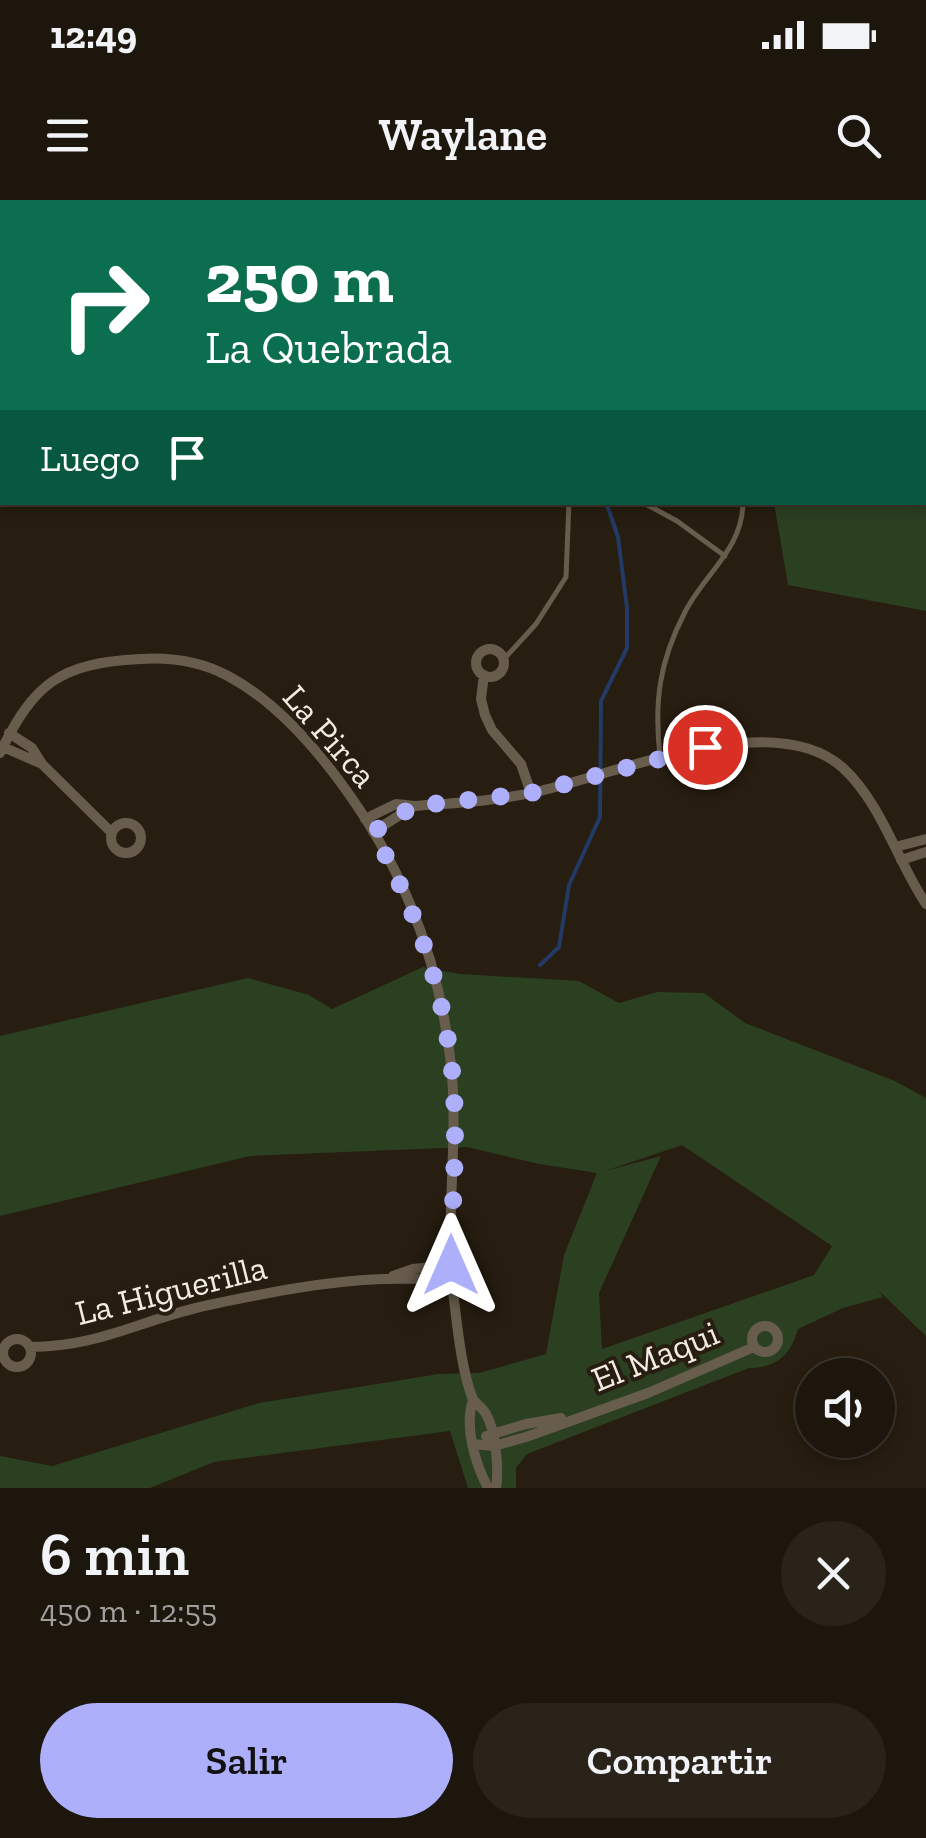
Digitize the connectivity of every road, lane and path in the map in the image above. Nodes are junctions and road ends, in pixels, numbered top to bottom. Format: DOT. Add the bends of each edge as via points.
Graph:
graph roads {
  1 [pos="569,505"];
  2 [pos="648,505"];
  3 [pos="743,505"];
  4 [pos="725,556"];
  5 [pos="504,660"];
  6 [pos="484,675"];
  7 [pos="9,733"];
  8 [pos="1,750"];
  9 [pos="660,757"];
  10 [pos="42,764"];
  11 [pos="531,793"];
  12 [pos="414,806"];
  13 [pos="366,819"];
  14 [pos="373,832"];
  15 [pos="112,833"];
  16 [pos="926,839"];
  17 [pos="896,847"];
  18 [pos="926,852"];
  19 [pos="901,860"];
  20 [pos="926,904"];
  21 [pos="451,1265"];
  22 [pos="385,1278"];
  23 [pos="452,1278"];
  24 [pos="30,1347"];
  25 [pos="754,1347"];
  26 [pos="473,1400"];
  27 [pos="577,1416"];
  28 [pos="491,1432"];
  29 [pos="474,1444"];
  30 [pos="494,1446"];
  31 [pos="488,1488"];
  32 [pos="496,1488"];
  1 -- 5 [label="lane" via="566,577"];
  2 -- 4 [label="lane"];
  3 -- 4 [label="lane" via="740,531"];
  4 -- 9 [label="lane" via="686,610 661,676 655,712"];
  5 -- 6 [label="street" via="500,674"];
  5 -- 6 [label="street" via="494,649 482,651 476,666"];
  6 -- 11 [label="street" via="485,715 521,764"];
  7 -- 8 [label="street, La Pirca"];
  7 -- 10 [label="street"];
  7 -- 13 [label="street, La Pirca" via="32,697 80,669 116,660 192,662 227,675 290,723"];
  8 -- 10 [label="street"];
  9 -- 11 [label="street"];
  9 -- 17 [label="street" via="772,742 811,749 860,786"];
  10 -- 15 [label="street"];
  11 -- 12 [label="street"];
  12 -- 13 [label="street" via="396,804"];
  12 -- 14 [label="street"];
  13 -- 14 [label="street, La Pirca"];
  14 -- 21 [label="street, La Pirca" via="411,905 445,1022 454,1100"];
  16 -- 17 [label="street"];
  17 -- 19 [label="street"];
  18 -- 19 [label="street"];
  19 -- 20 [label="street"];
  21 -- 22 [label="street, La Higuerilla"];
  21 -- 23 [label="street, La Pirca"];
  22 -- 23 [label="street, La Higuerilla"];
  22 -- 24 [label="street, La Higuerilla" via="281,1290 201,1306 77,1344"];
  23 -- 26 [label="street, La Pirca"];
  25 -- 27 [label="street, El Maqui"];
  26 -- 28 [label="street, La Pirca"];
  26 -- 29 [label="street, La Pirca" via="468,1416"];
  27 -- 28 [label="street, El Maqui"];
  27 -- 30 [label="street, El Maqui"];
  28 -- 29 [label="street, El Maqui"];
  28 -- 30 [label="street, La Pirca"];
  29 -- 30 [label="street, El Maqui"];
  29 -- 31 [label="street, La Pirca"];
  30 -- 32 [label="street, La Pirca"];
}
